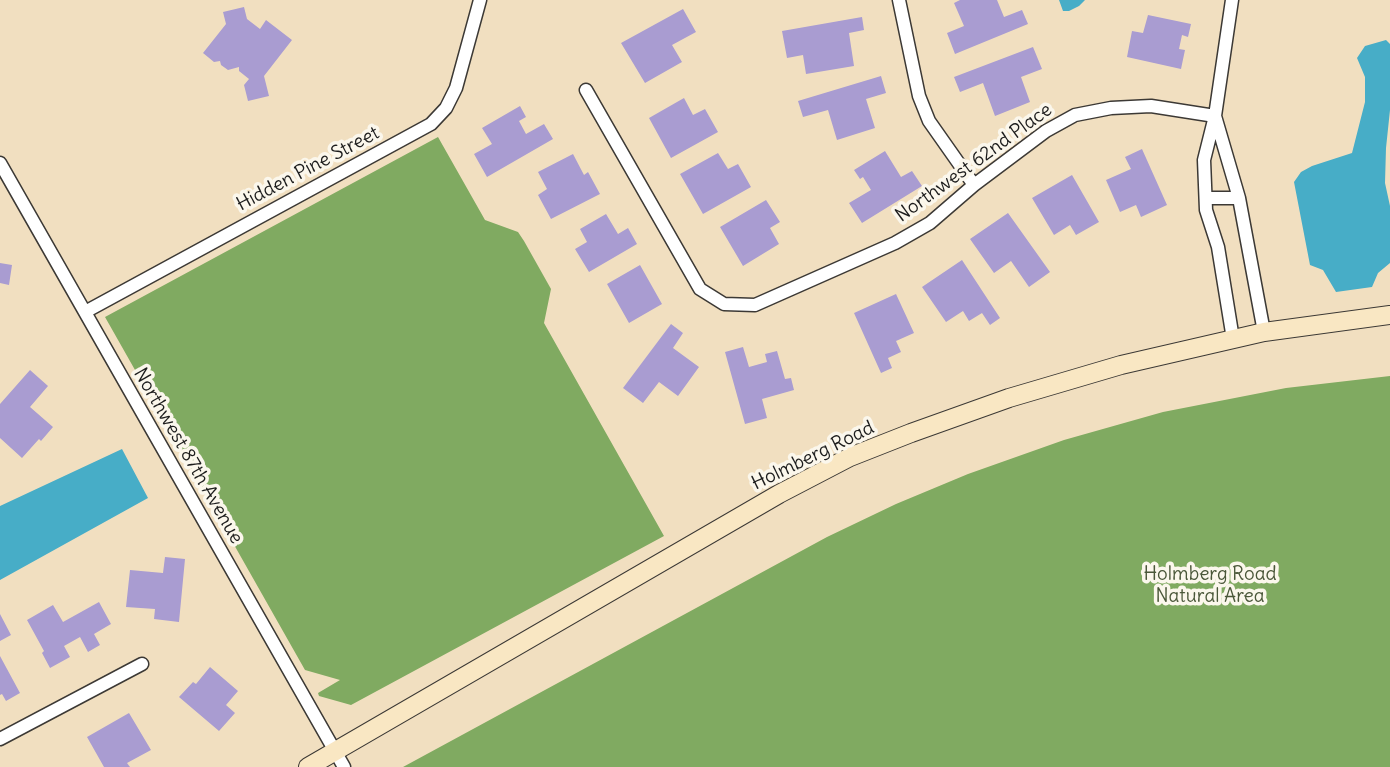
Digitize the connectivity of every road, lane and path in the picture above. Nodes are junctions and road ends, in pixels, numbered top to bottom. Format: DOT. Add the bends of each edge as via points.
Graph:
graph roads {
  1 [pos="480,0"];
  2 [pos="899,0"];
  3 [pos="1232,0"];
  4 [pos="586,90"];
  5 [pos="1215,116"];
  6 [pos="0,163"];
  7 [pos="974,185"];
  8 [pos="1206,198"];
  9 [pos="1240,198"];
  10 [pos="85,312"];
  11 [pos="1390,315"];
  12 [pos="1265,332"];
  13 [pos="1233,339"];
  14 [pos="142,664"];
  15 [pos="0,739"];
  16 [pos="339,759"];
  17 [pos="308,767"];
  1 -- 10 [label="street, Hidden Pine Street" via="456,88 431,124"];
  2 -- 7 [label="street" via="919,96 929,121"];
  3 -- 5 [label="street"];
  4 -- 7 [label="street, Northwest 62nd Place" via="700,289 724,304 755,305 895,243 930,223"];
  5 -- 7 [label="street, Northwest 62nd Place" via="1151,106 1111,107 1075,115"];
  5 -- 8 [label="street" via="1204,160"];
  5 -- 9 [label="street"];
  6 -- 10 [label="street, Northwest 87th Avenue"];
  8 -- 9 [label="street"];
  8 -- 13 [label="street"];
  9 -- 12 [label="street"];
  10 -- 16 [label="street, Northwest 87th Avenue"];
  11 -- 12 [label="street, Holmberg Road"];
  12 -- 13 [label="street, Holmberg Road"];
  13 -- 16 [label="street, Holmberg Road" via="1009,398 850,457 779,494"];
  14 -- 15 [label="street"];
  16 -- 17 [label="street, Holmberg Road"];
}
